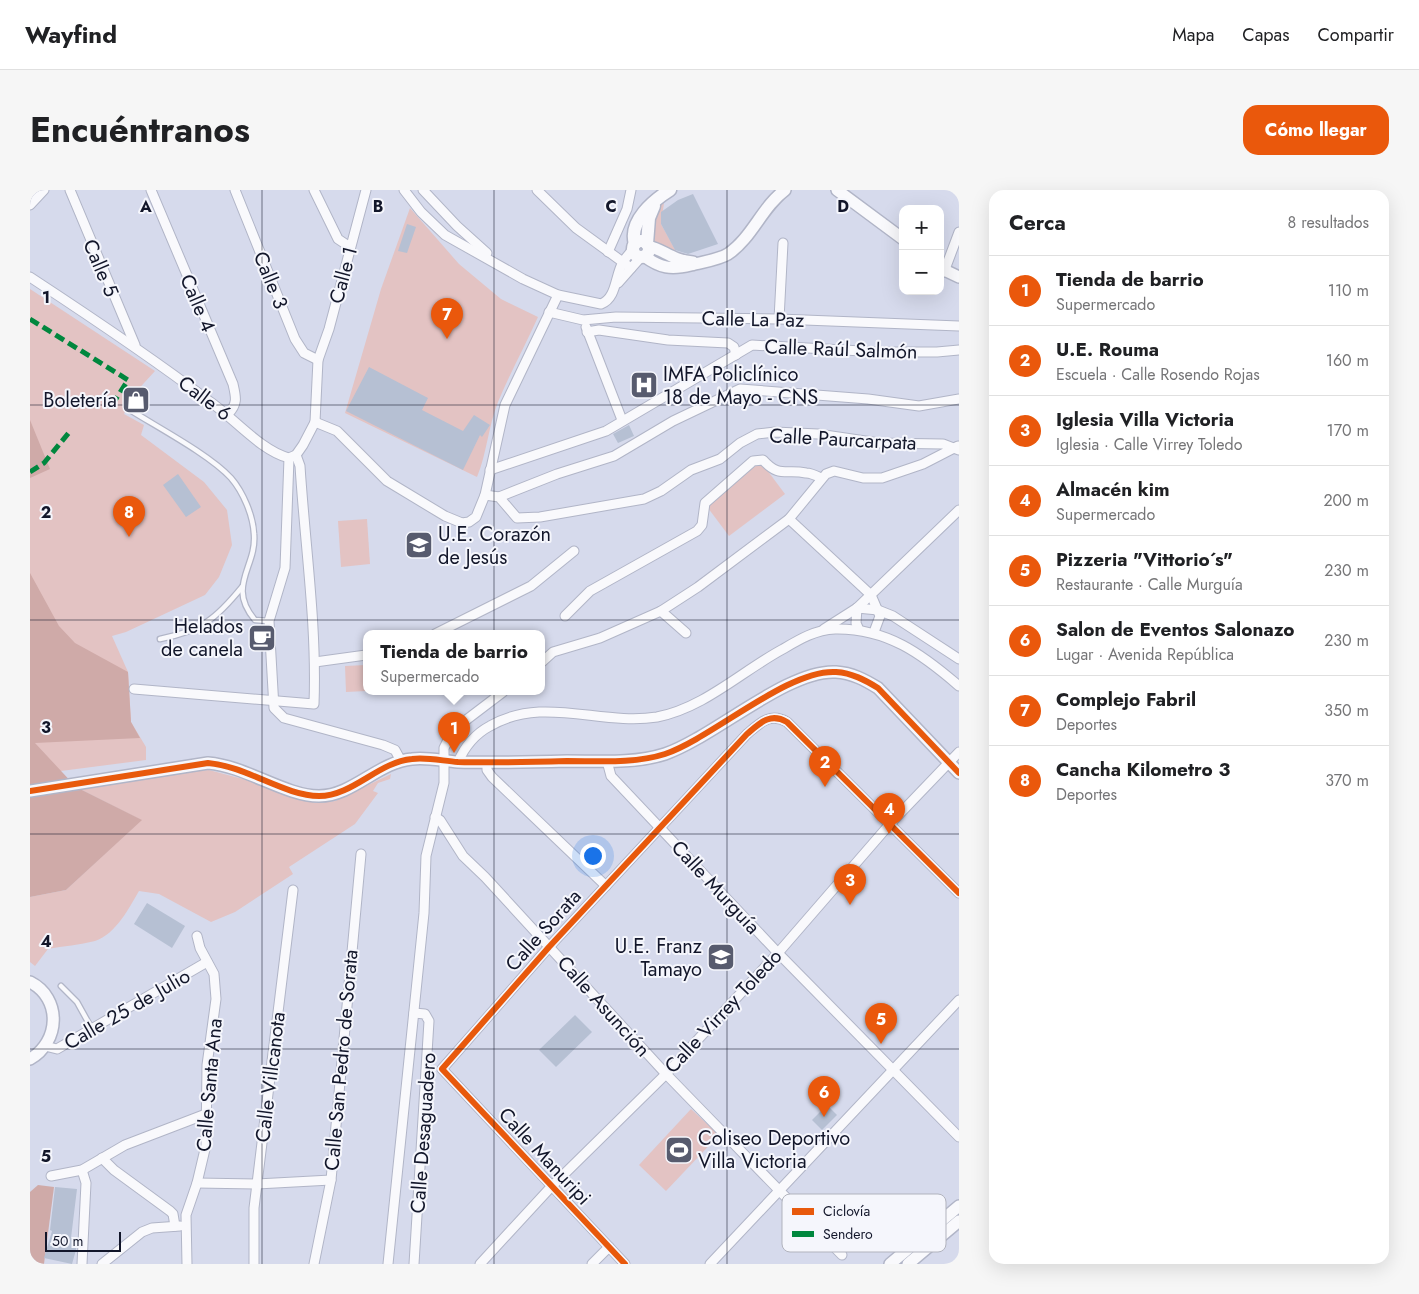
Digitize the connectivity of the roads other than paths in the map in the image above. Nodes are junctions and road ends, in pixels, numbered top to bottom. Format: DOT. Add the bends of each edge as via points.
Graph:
graph roads {
  1 [pos="44,190"];
  2 [pos="70,190"];
  3 [pos="150,190"];
  4 [pos="235,190"];
  5 [pos="314,190"];
  6 [pos="366,190"];
  7 [pos="404,190"];
  8 [pos="423,190"];
  9 [pos="537,190"];
  10 [pos="631,190"];
  11 [pos="670,190"];
  12 [pos="785,190"];
  13 [pos="837,190"];
  14 [pos="30,205"];
  15 [pos="959,232"];
  16 [pos="899,236"];
  17 [pos="783,243"];
  18 [pos="350,247"];
  19 [pos="641,249"];
  20 [pos="608,252"];
  21 [pos="620,261"];
  22 [pos="500,265"];
  23 [pos="944,266"];
  24 [pos="631,268"];
  25 [pos="944,271"];
  26 [pos="30,277"];
  27 [pos="959,277"];
  28 [pos="614,287"];
  29 [pos="558,295"];
  30 [pos="549,312"];
  31 [pos="779,319"];
  32 [pos="583,320"];
  33 [pos="959,326"];
  34 [pos="587,332"];
  35 [pos="135,346"];
  36 [pos="959,350"];
  37 [pos="736,355"];
  38 [pos="318,360"];
  39 [pos="959,399"];
  40 [pos="126,408"];
  41 [pos="228,414"];
  42 [pos="622,420"];
  43 [pos="315,422"];
  44 [pos="958,448"];
  45 [pos="293,456"];
  46 [pos="490,470"];
  47 [pos="822,478"];
  48 [pos="485,495"];
  49 [pos="499,497"];
  50 [pos="959,510"];
  51 [pos="789,519"];
  52 [pos="574,551"];
  53 [pos="242,586"];
  54 [pos="871,595"];
  55 [pos="857,608"];
  56 [pos="878,610"];
  57 [pos="660,611"];
  58 [pos="565,616"];
  59 [pos="269,621"];
  60 [pos="443,630"];
  61 [pos="859,630"];
  62 [pos="820,631"];
  63 [pos="874,632"];
  64 [pos="686,633"];
  65 [pos="160,639"];
  66 [pos="363,655"];
  67 [pos="545,659"];
  68 [pos="959,659"];
  69 [pos="315,662"];
  70 [pos="959,686"];
  71 [pos="134,688"];
  72 [pos="500,695"];
  73 [pos="273,701"];
  74 [pos="959,752"];
  75 [pos="402,761"];
  76 [pos="444,761"];
  77 [pos="607,761"];
  78 [pos="458,762"];
  79 [pos="487,762"];
  80 [pos="948,763"];
  81 [pos="959,773"];
  82 [pos="30,791"];
  83 [pos="435,817"];
  84 [pos="889,825"];
  85 [pos="660,827"];
  86 [pos="361,854"];
  87 [pos="606,886"];
  88 [pos="293,890"];
  89 [pos="959,892"];
  90 [pos="197,936"];
  91 [pos="549,947"];
  92 [pos="778,953"];
  93 [pos="207,962"];
  94 [pos="30,982"];
  95 [pos="61,986"];
  96 [pos="959,1000"];
  97 [pos="414,1013"];
  98 [pos="92,1029"];
  99 [pos="45,1046"];
  100 [pos="30,1059"];
  101 [pos="442,1069"];
  102 [pos="892,1069"];
  103 [pos="666,1074"];
  104 [pos="206,1114"];
  105 [pos="959,1137"];
  106 [pos="102,1158"];
  107 [pos="82,1170"];
  108 [pos="51,1176"];
  109 [pos="331,1180"];
  110 [pos="197,1183"];
  111 [pos="257,1184"];
  112 [pos="550,1186"];
  113 [pos="781,1191"];
  114 [pos="784,1194"];
  115 [pos="959,1206"];
  116 [pos="946,1217"];
  117 [pos="959,1221"];
  118 [pos="175,1226"];
  119 [pos="185,1226"];
  120 [pos="946,1232"];
  121 [pos="609,1247"];
  122 [pos="839,1252"];
  123 [pos="904,1252"];
  124 [pos="922,1252"];
  125 [pos="842,1255"];
  126 [pos="82,1264"];
  127 [pos="102,1264"];
  128 [pos="187,1264"];
  129 [pos="254,1264"];
  130 [pos="314,1264"];
  131 [pos="388,1264"];
  132 [pos="414,1264"];
  133 [pos="480,1264"];
  134 [pos="592,1264"];
  135 [pos="625,1264"];
  136 [pos="710,1264"];
  137 [pos="890,1264"];
  138 [pos="908,1264"];
  1 -- 14 [label="street"];
  2 -- 35 [label="street, Calle 5"];
  3 -- 41 [label="street, Calle 4" via="233,384 237,398"];
  4 -- 38 [label="street, Calle 3" via="295,339 304,353"];
  5 -- 18 [label="street" via="338,239"];
  6 -- 18 [label="street, Calle 1"];
  7 -- 22 [label="street" via="445,235"];
  8 -- 22 [label="street"];
  9 -- 20 [label="street" via="576,228"];
  10 -- 20 [label="street" via="627,209"];
  11 -- 19 [label="main road" via="656,199"];
  12 -- 19 [label="street" via="727,255 671,269 655,264"];
  13 -- 16 [label="street"];
  15 -- 23 [label="street"];
  17 -- 31 [label="street"];
  18 -- 38 [label="street, Calle 1"];
  19 -- 21 [label="street"];
  19 -- 24 [label="street"];
  20 -- 21 [label="street"];
  21 -- 24 [label="street"];
  21 -- 28 [label="street"];
  22 -- 29 [label="street"];
  24 -- 28 [label="street"];
  25 -- 27 [label="street"];
  26 -- 35 [label="street, Calle 6"];
  28 -- 29 [label="street" via="610,297 601,304"];
  29 -- 30 [label="street"];
  30 -- 32 [label="street, Calle La Paz"];
  30 -- 46 [label="street" via="505,405"];
  31 -- 32 [label="street, Calle La Paz" via="616,317"];
  31 -- 33 [label="street, Calle La Paz"];
  32 -- 34 [label="street"];
  34 -- 37 [label="street" via="599,330 668,340 728,343 734,347"];
  34 -- 42 [label="street"];
  35 -- 41 [label="street, Calle 6"];
  36 -- 37 [label="street, Calle Raúl Salmón" via="880,352 752,345"];
  37 -- 42 [label="street, Calle Raúl Salmón"];
  38 -- 43 [label="street"];
  39 -- 49 [label="street" via="919,406 740,389 673,420 614,456"];
  40 -- 53 [label="lane" via="231,478 247,504 254,535"];
  41 -- 45 [label="street, Calle 6" via="269,450"];
  42 -- 46 [label="street, Calle Raúl Salmón" via="588,437"];
  43 -- 45 [label="street"];
  43 -- 48 [label="street" via="337,432 387,481 445,516 462,523 476,517"];
  44 -- 47 [label="street" via="882,478 863,478 834,471"];
  44 -- 49 [label="street, Calle Paurcarpata" via="942,444 879,443 818,434 775,432 758,434 740,443 720,459 691,470 644,498 540,517 517,518"];
  45 -- 59 [label="street" via="285,568"];
  45 -- 69 [label="street" via="300,466"];
  46 -- 48 [label="street"];
  47 -- 51 [label="street"];
  47 -- 58 [label="street" via="806,472 779,472 762,460 753,461 705,503 702,525 697,531 590,591"];
  48 -- 49 [label="street"];
  50 -- 54 [label="street"];
  51 -- 54 [label="street"];
  51 -- 57 [label="street" via="698,587"];
  52 -- 60 [label="street" via="531,586"];
  53 -- 59 [label="lane" via="247,611 255,620"];
  53 -- 65 [label="lane" via="216,617 186,634"];
  54 -- 55 [label="street"];
  54 -- 56 [label="street"];
  55 -- 56 [label="street"];
  55 -- 61 [label="street"];
  55 -- 62 [label="street"];
  56 -- 63 [label="street" via="880,616"];
  56 -- 68 [label="street" via="893,616"];
  57 -- 64 [label="street"];
  57 -- 67 [label="street" via="600,638 553,652"];
  59 -- 73 [label="street"];
  61 -- 62 [label="street"];
  61 -- 63 [label="street"];
  62 -- 78 [label="street" via="786,647 706,698 673,713 638,719 557,711 521,714 504,718 476,735"];
  63 -- 70 [label="street" via="902,644"];
  66 -- 69 [label="street"];
  69 -- 73 [label="street" via="314,704"];
  71 -- 73 [label="street"];
  72 -- 76 [label="street, Calle Desaguadero" via="453,730 444,748"];
  73 -- 75 [label="street" via="274,708 284,718 383,745 394,750"];
  74 -- 80 [label="street, Calle Virrey Toledo"];
  75 -- 76 [label="street" via="413,758"];
  75 -- 82 [label="street" via="328,796 307,795 244,771 208,763"];
  76 -- 78 [label="street"];
  76 -- 83 [label="street, Calle Desaguadero" via="444,783"];
  77 -- 79 [label="street"];
  77 -- 80 [label="street" via="634,760 674,751 796,681 835,672 865,680 878,688"];
  77 -- 85 [label="street, Calle Murguía" via="611,776"];
  78 -- 79 [label="street"];
  79 -- 87 [label="street" via="487,770 492,776"];
  80 -- 81 [label="street"];
  80 -- 84 [label="street, Calle Virrey Toledo"];
  83 -- 91 [label="street, Calle Asunción" via="463,856"];
  83 -- 97 [label="street, Calle Desaguadero" via="426,856"];
  84 -- 85 [label="street, Calle Sorata" via="779,717 764,720 747,734"];
  84 -- 89 [label="street"];
  84 -- 92 [label="street, Calle Virrey Toledo"];
  85 -- 87 [label="street, Calle Sorata"];
  85 -- 92 [label="street, Calle Murguía"];
  86 -- 109 [label="street, Calle San Pedro de Sorata"];
  87 -- 91 [label="street, Calle Sorata"];
  88 -- 111 [label="street, Calle Villcanota"];
  90 -- 93 [label="street, Calle Santa Ana"];
  91 -- 101 [label="street, Calle Sorata"];
  91 -- 103 [label="street, Calle Asunción"];
  92 -- 102 [label="street, Calle Murguía"];
  92 -- 103 [label="street, Calle Virrey Toledo"];
  93 -- 98 [label="street, Calle 25 de Julio"];
  93 -- 104 [label="street, Calle Santa Ana" via="216,985 207,1065"];
  94 -- 99 [label="street" via="44,993 52,1006 52,1032"];
  95 -- 98 [label="lane" via="77,1002"];
  96 -- 102 [label="street"];
  97 -- 131 [label="street, Calle Desaguadero"];
  97 -- 132 [label="street, Calle Desaguadero" via="425,1014 429,1021"];
  98 -- 99 [label="street, Calle 25 de Julio" via="57,1049"];
  99 -- 100 [label="street"];
  101 -- 112 [label="street, Calle Manuripi"];
  102 -- 105 [label="street, Calle Murguía"];
  102 -- 113 [label="street"];
  103 -- 112 [label="street, Calle Virrey Toledo"];
  103 -- 113 [label="street, Calle Asunción"];
  104 -- 106 [label="street" via="150,1134"];
  104 -- 110 [label="street, Calle Santa Ana" via="206,1145"];
  106 -- 107 [label="street"];
  106 -- 118 [label="street" via="170,1211 175,1218"];
  107 -- 108 [label="street"];
  107 -- 126 [label="street" via="86,1183"];
  109 -- 111 [label="street"];
  109 -- 130 [label="street, Calle San Pedro de Sorata"];
  110 -- 111 [label="street"];
  110 -- 119 [label="street, Calle Santa Ana" via="188,1205"];
  111 -- 129 [label="street, Calle Villcanota"];
  112 -- 121 [label="street, Calle Manuripi"];
  112 -- 133 [label="street, Calle Virrey Toledo"];
  113 -- 114 [label="street, Calle Asunción"];
  113 -- 136 [label="street"];
  115 -- 116 [label="street"];
  117 -- 120 [label="street"];
  118 -- 119 [label="street"];
  118 -- 127 [label="street" via="142,1232"];
  119 -- 128 [label="street, Calle Santa Ana"];
  121 -- 134 [label="street"];
  121 -- 135 [label="street, Calle Manuripi"];
  122 -- 125 [label="street, Calle Asunción"];
  123 -- 137 [label="street"];
  124 -- 138 [label="street"];
}
